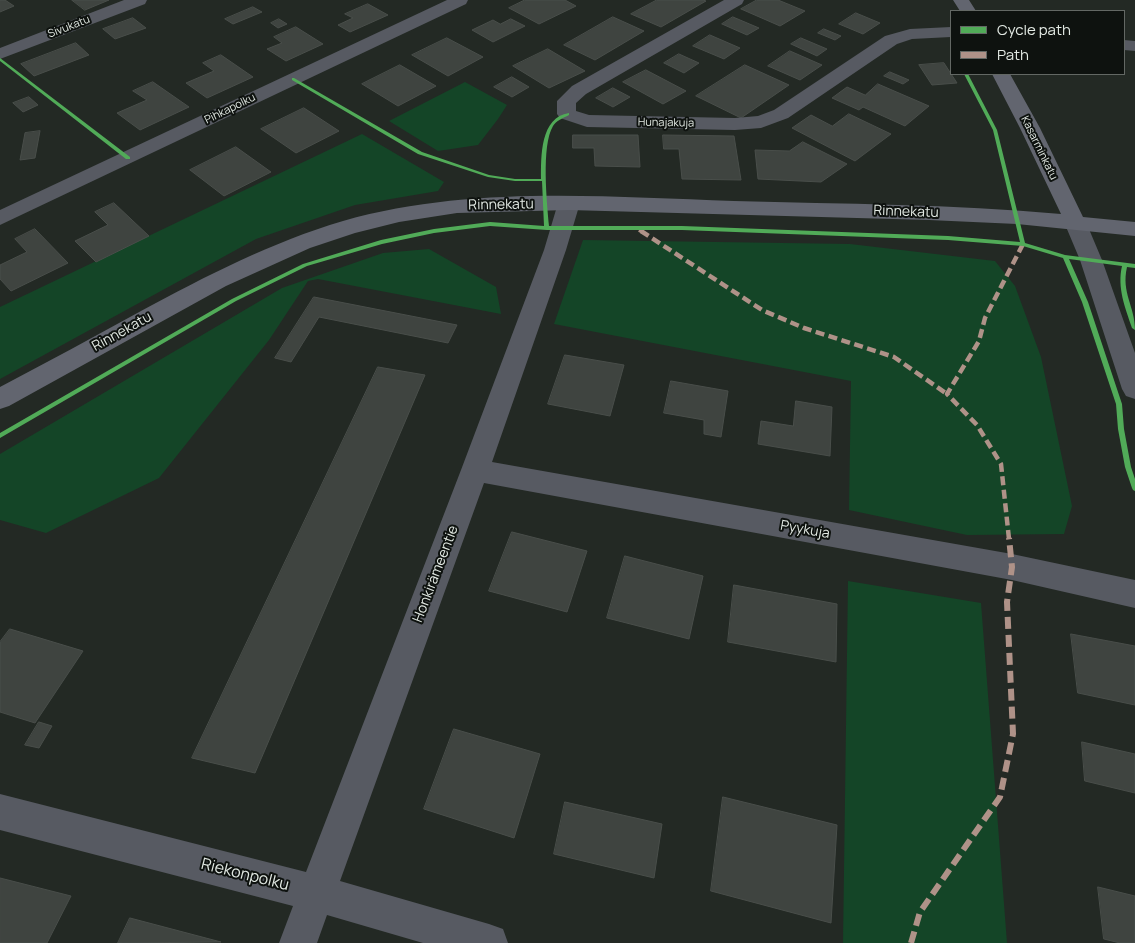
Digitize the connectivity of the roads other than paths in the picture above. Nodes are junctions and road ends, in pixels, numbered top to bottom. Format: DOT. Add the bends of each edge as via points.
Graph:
graph roads {
  1 [pos="139,0"];
  2 [pos="460,0"];
  3 [pos="736,0"];
  4 [pos="950,32"];
  5 [pos="0,54"];
  6 [pos="1003,75"];
  7 [pos="569,204"];
  8 [pos="0,218"];
  9 [pos="1075,222"];
  10 [pos="1135,228"];
  11 [pos="1135,389"];
  12 [pos="0,399"];
  13 [pos="475,470"];
  14 [pos="1135,594"];
  15 [pos="0,812"];
  16 [pos="316,893"];
  17 [pos="298,943"];
  18 [pos="489,943"];
  1 -- 5 [label="street, Sivukatu"];
  2 -- 8 [label="street, Pihkapolku"];
  3 -- 4 [label="street, Hunajakuja" via="578,90 566,102 567,114 587,121 761,122 781,114 891,40 910,34"];
  6 -- 9 [label="street, Kasarminkatu"];
  7 -- 9 [label="street, Rinnekatu" via="929,213"];
  7 -- 12 [label="street, Rinnekatu" via="458,206 399,215 333,232 218,280"];
  7 -- 13 [label="street, Honkirämeentie"];
  9 -- 10 [label="street, Rinnekatu"];
  9 -- 11 [label="street"];
  13 -- 14 [label="street, Pyykuja" via="1012,567"];
  13 -- 16 [label="street, Honkirämeentie"];
  15 -- 16 [label="street, Riekonpolku"];
  16 -- 17 [label="street, Honkirämeentie"];
  16 -- 18 [label="street, Riekonpolku"];
}
